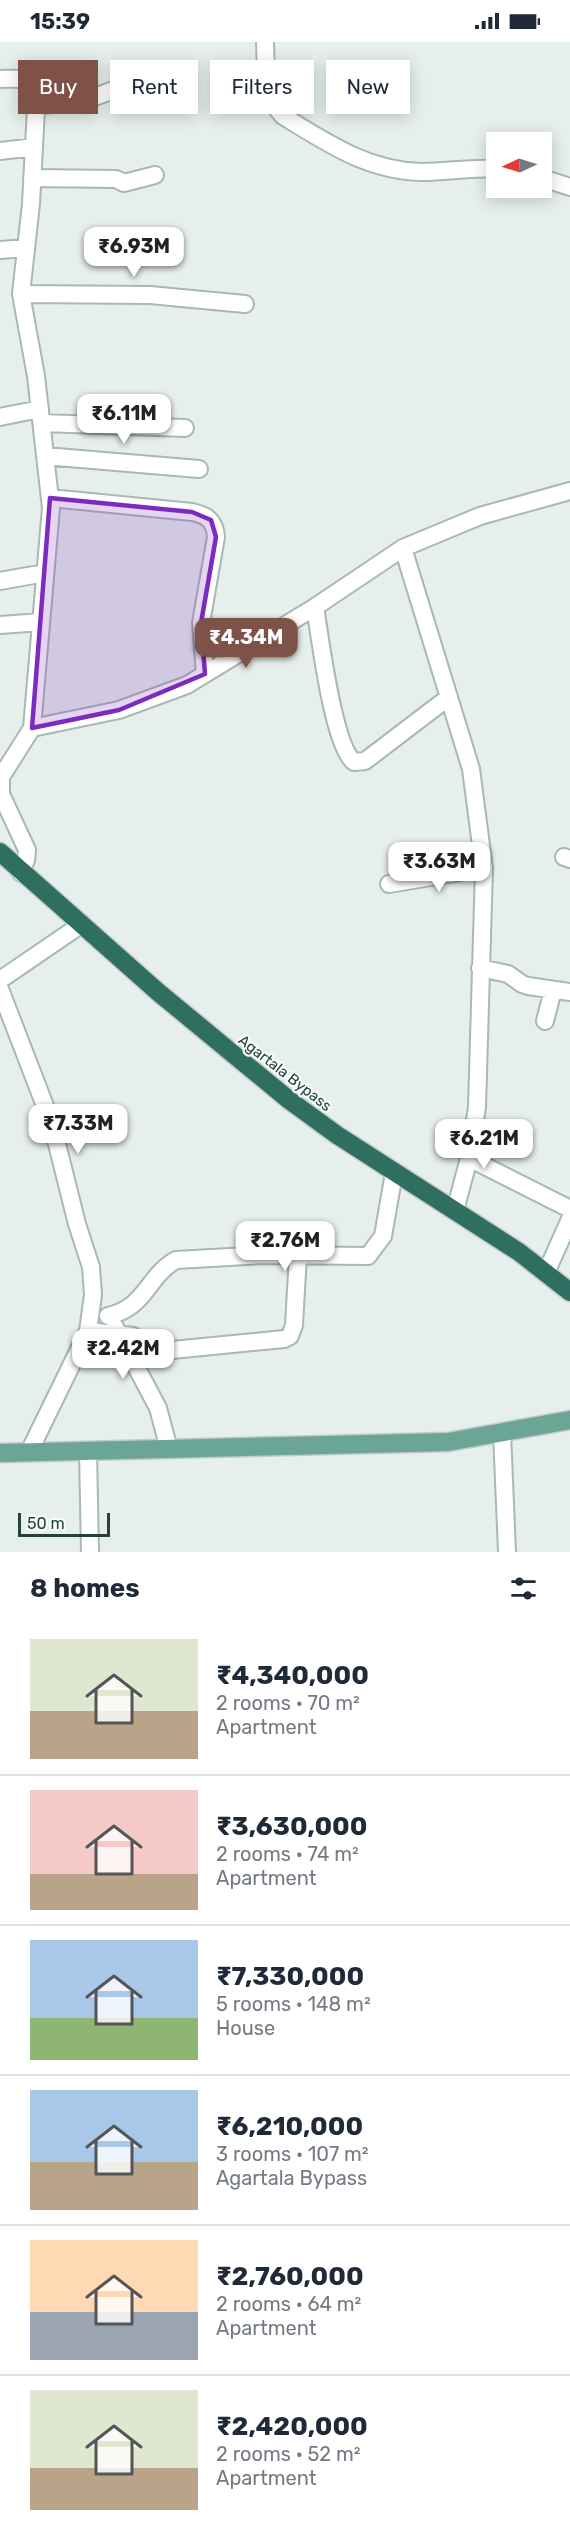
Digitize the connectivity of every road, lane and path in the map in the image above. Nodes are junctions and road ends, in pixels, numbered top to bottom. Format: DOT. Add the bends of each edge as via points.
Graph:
graph roads {
  1 [pos="265,42"];
  2 [pos="0,79"];
  3 [pos="18,79"];
  4 [pos="36,114"];
  5 [pos="34,147"];
  6 [pos="0,151"];
  7 [pos="486,169"];
  8 [pos="155,175"];
  9 [pos="32,178"];
  10 [pos="552,181"];
  11 [pos="570,187"];
  12 [pos="26,248"];
  13 [pos="0,250"];
  14 [pos="21,294"];
  15 [pos="245,304"];
  16 [pos="41,416"];
  17 [pos="0,417"];
  18 [pos="185,428"];
  19 [pos="45,456"];
  20 [pos="199,469"];
  21 [pos="570,491"];
  22 [pos="50,498"];
  23 [pos="403,548"];
  24 [pos="45,573"];
  25 [pos="0,581"];
  26 [pos="315,607"];
  27 [pos="41,622"];
  28 [pos="0,625"];
  29 [pos="205,674"];
  30 [pos="449,697"];
  31 [pos="32,728"];
  32 [pos="0,852"];
  33 [pos="484,868"];
  34 [pos="21,873"];
  35 [pos="389,884"];
  36 [pos="82,924"];
  37 [pos="480,968"];
  38 [pos="0,980"];
  39 [pos="0,988"];
  40 [pos="553,990"];
  41 [pos="570,992"];
  42 [pos="545,1021"];
  43 [pos="470,1158"];
  44 [pos="394,1173"];
  45 [pos="456,1211"];
  46 [pos="570,1219"];
  47 [pos="298,1255"];
  48 [pos="546,1273"];
  49 [pos="570,1292"];
  50 [pos="92,1302"];
  51 [pos="108,1316"];
  52 [pos="88,1331"];
  53 [pos="118,1333"];
  54 [pos="570,1420"];
  55 [pos="502,1433"];
  56 [pos="169,1449"];
  57 [pos="88,1450"];
  58 [pos="29,1452"];
  59 [pos="0,1453"];
  60 [pos="90,1552"];
  61 [pos="507,1552"];
  1 -- 7 [label="street" via="267,79 275,108 349,156 384,168 412,171"];
  2 -- 3 [label="street"];
  4 -- 5 [label="street"];
  5 -- 6 [label="street"];
  5 -- 9 [label="street"];
  8 -- 9 [label="street" via="124,183 116,179"];
  9 -- 12 [label="street"];
  10 -- 11 [label="street"];
  12 -- 13 [label="street"];
  12 -- 14 [label="street"];
  14 -- 15 [label="street" via="150,295"];
  14 -- 16 [label="street"];
  16 -- 17 [label="street"];
  16 -- 18 [label="street"];
  16 -- 19 [label="street"];
  19 -- 20 [label="street"];
  19 -- 22 [label="street"];
  21 -- 23 [label="street" via="480,516"];
  22 -- 24 [label="street"];
  22 -- 29 [label="street" via="192,512 211,520 216,537 201,623"];
  23 -- 26 [label="street"];
  23 -- 30 [label="street"];
  24 -- 25 [label="street"];
  24 -- 27 [label="street"];
  26 -- 29 [label="street"];
  26 -- 30 [label="street" via="330,697 345,752 354,762 364,760"];
  27 -- 28 [label="street"];
  27 -- 31 [label="street"];
  29 -- 31 [label="street" via="187,685 120,710"];
  30 -- 33 [label="street" via="471,769"];
  31 -- 34 [label="street" via="1,777 1,794 27,850"];
  32 -- 34 [label="highway, Agartala Bypass"];
  33 -- 35 [label="street"];
  33 -- 37 [label="street"];
  34 -- 36 [label="highway, Agartala Bypass"];
  36 -- 38 [label="street"];
  36 -- 44 [label="highway, Agartala Bypass" via="260,1077 337,1136"];
  37 -- 40 [label="street" via="508,974 522,984"];
  37 -- 43 [label="street" via="476,1114"];
  39 -- 50 [label="street" via="52,1124 91,1267"];
  40 -- 41 [label="street"];
  40 -- 42 [label="street"];
  43 -- 45 [label="street"];
  43 -- 46 [label="street"];
  44 -- 45 [label="highway, Agartala Bypass"];
  44 -- 47 [label="street" via="383,1236 368,1256"];
  45 -- 48 [label="highway, Agartala Bypass"];
  46 -- 48 [label="street"];
  47 -- 51 [label="street" via="176,1260 124,1312"];
  47 -- 53 [label="street" via="294,1325 290,1336 284,1339 162,1351"];
  48 -- 49 [label="highway, Agartala Bypass"];
  50 -- 51 [label="street"];
  50 -- 52 [label="street"];
  51 -- 53 [label="street"];
  52 -- 53 [label="street"];
  52 -- 58 [label="street"];
  53 -- 56 [label="street" via="158,1408"];
  54 -- 55 [label="main road"];
  55 -- 56 [label="main road" via="448,1442"];
  55 -- 61 [label="street"];
  56 -- 57 [label="main road"];
  57 -- 58 [label="main road"];
  57 -- 60 [label="street"];
  58 -- 59 [label="main road"];
}
